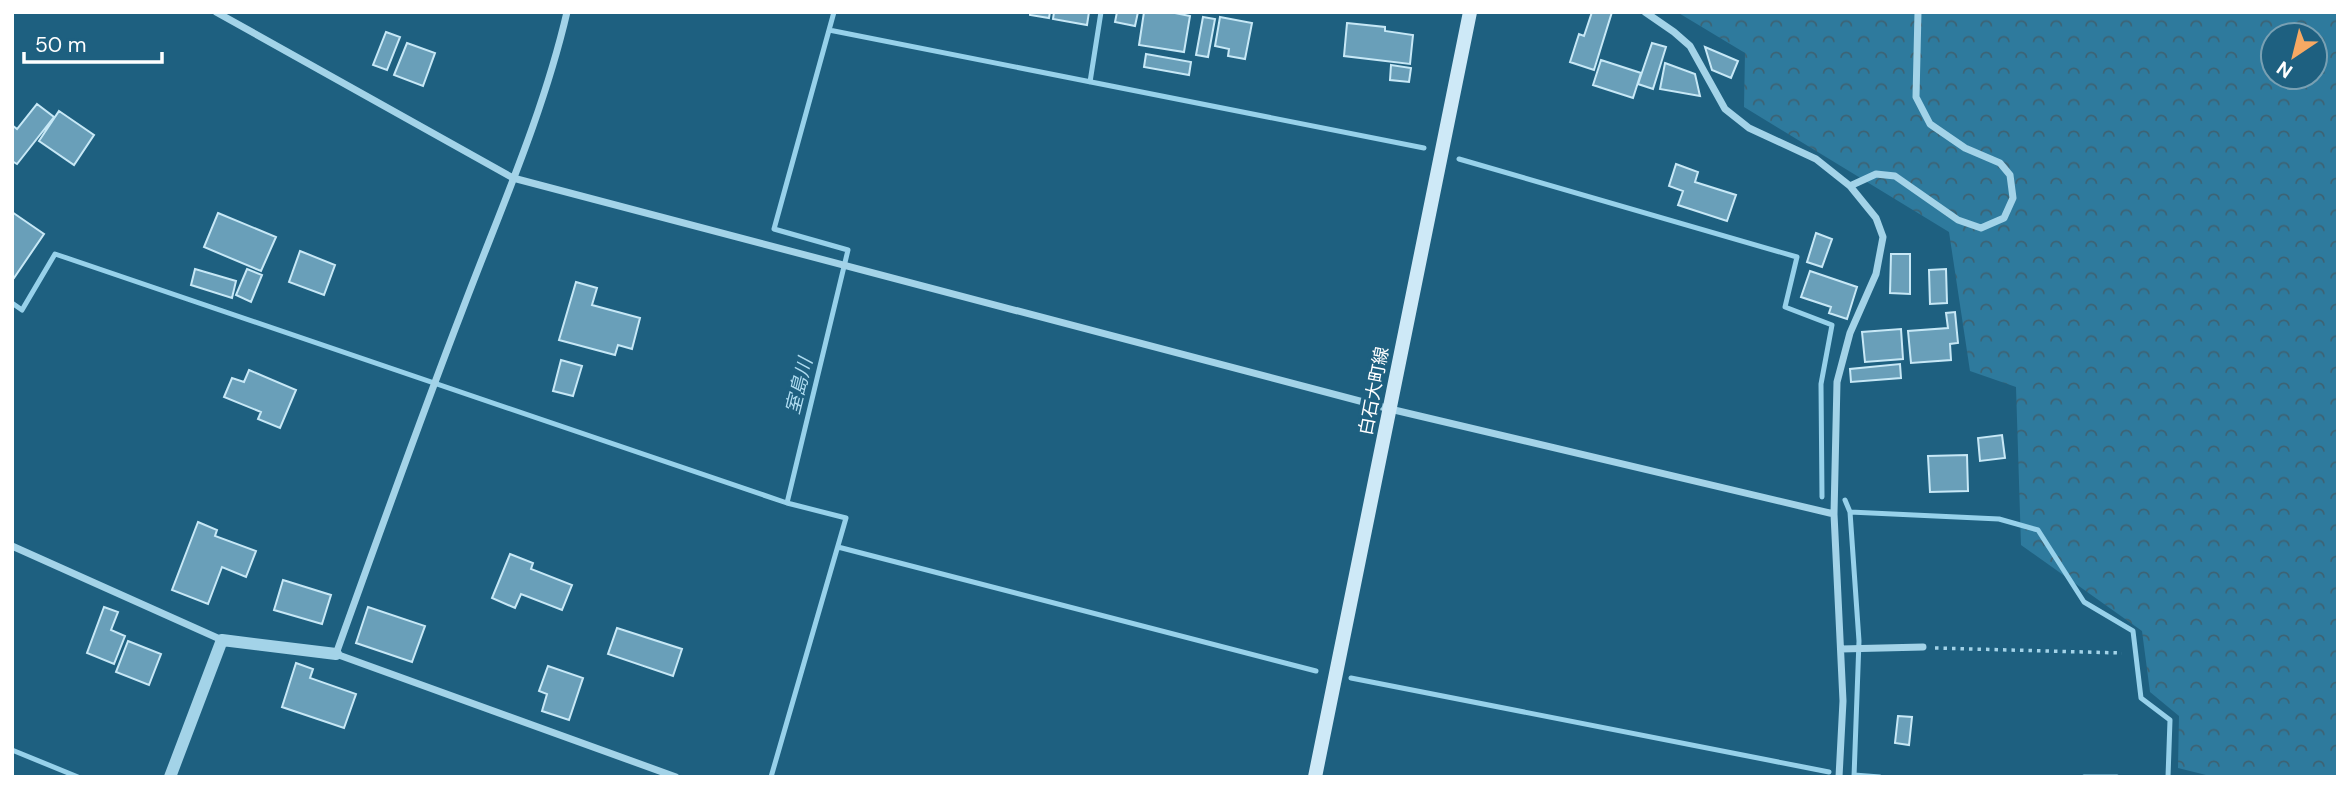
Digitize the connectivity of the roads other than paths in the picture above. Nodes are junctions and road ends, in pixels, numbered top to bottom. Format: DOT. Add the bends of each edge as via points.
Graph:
graph roads {
  1 [pos="216,12"];
  2 [pos="567,12"];
  3 [pos="1470,12"];
  4 [pos="1644,12"];
  5 [pos="1918,12"];
  6 [pos="513,178"];
  7 [pos="1850,186"];
  8 [pos="1390,409"];
  9 [pos="1834,514"];
  10 [pos="12,546"];
  11 [pos="222,640"];
  12 [pos="1923,647"];
  13 [pos="1841,649"];
  14 [pos="336,654"];
  15 [pos="170,777"];
  16 [pos="676,777"];
  17 [pos="1315,777"];
  18 [pos="1839,777"];
  1 -- 6 [label="street"];
  2 -- 6 [label="street" via="557,55"];
  3 -- 8 [label="main road, 白石大町線"];
  4 -- 7 [label="street" via="1689,46 1725,109 1749,128 1816,159"];
  5 -- 7 [label="street" via="1916,97 1930,124 1965,148 2000,163 2010,175 2013,198 2004,218 1981,228 1958,219 1895,176 1876,174"];
  6 -- 8 [label="street"];
  6 -- 14 [label="street"];
  7 -- 9 [label="street" via="1876,218 1883,237 1876,274 1850,332 1837,382"];
  8 -- 9 [label="street"];
  8 -- 17 [label="main road, 白石大町線"];
  9 -- 13 [label="street"];
  10 -- 11 [label="street"];
  11 -- 14 [label="street"];
  11 -- 15 [label="street"];
  12 -- 13 [label="street"];
  13 -- 18 [label="street"];
  14 -- 16 [label="street"];
}
